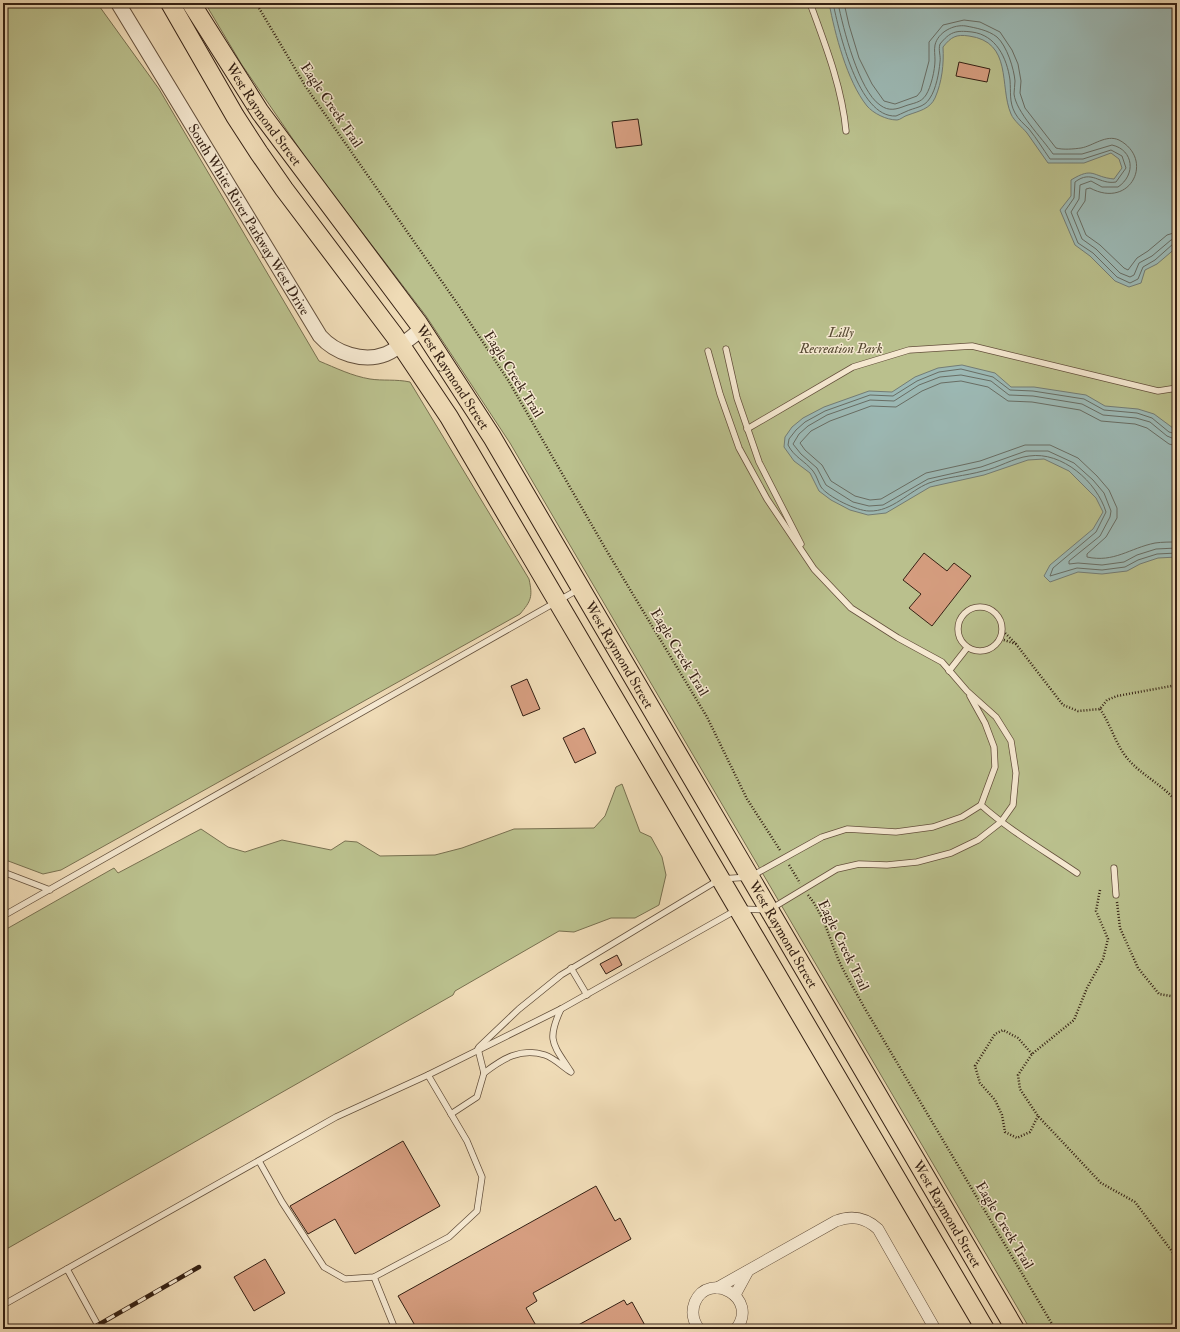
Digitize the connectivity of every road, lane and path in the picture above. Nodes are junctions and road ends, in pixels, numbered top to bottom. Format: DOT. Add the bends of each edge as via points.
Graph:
graph roads {
  1 [pos="118,3"];
  2 [pos="170,3"];
  3 [pos="191,3"];
  4 [pos="256,3"];
  5 [pos="810,3"];
  6 [pos="846,131"];
  7 [pos="422,329"];
  8 [pos="400,344"];
  9 [pos="726,350"];
  10 [pos="708,351"];
  11 [pos="1177,388"];
  12 [pos="747,429"];
  13 [pos="814,569"];
  14 [pos="581,588"];
  15 [pos="557,601"];
  16 [pos="1003,631"];
  17 [pos="1001,639"];
  18 [pos="1016,644"];
  19 [pos="967,648"];
  20 [pos="949,671"];
  21 [pos="1177,685"];
  22 [pos="968,691"];
  23 [pos="1100,709"];
  24 [pos="1177,802"];
  25 [pos="981,805"];
  26 [pos="1001,822"];
  27 [pos="785,857"];
  28 [pos="1114,868"];
  29 [pos="3,872"];
  30 [pos="1077,873"];
  31 [pos="750,877"];
  32 [pos="720,879"];
  33 [pos="804,889"];
  34 [pos="50,890"];
  35 [pos="1100,890"];
  36 [pos="1116,895"];
  37 [pos="738,909"];
  38 [pos="769,910"];
  39 [pos="3,916"];
  40 [pos="571,968"];
  41 [pos="587,995"];
  42 [pos="1177,997"];
  43 [pos="561,1008"];
  44 [pos="478,1049"];
  45 [pos="1032,1054"];
  46 [pos="484,1073"];
  47 [pos="428,1074"];
  48 [pos="451,1114"];
  49 [pos="1038,1116"];
  50 [pos="259,1161"];
  51 [pos="950,1219"];
  52 [pos="928,1234"];
  53 [pos="1177,1258"];
  54 [pos="67,1269"];
  55 [pos="748,1271"];
  56 [pos="374,1277"];
  57 [pos="717,1288"];
  58 [pos="735,1295"];
  59 [pos="3,1305"];
  60 [pos="100,1329"];
  61 [pos="395,1329"];
  62 [pos="699,1329"];
  63 [pos="736,1329"];
  64 [pos="935,1329"];
  65 [pos="984,1329"];
  66 [pos="1015,1329"];
  67 [pos="1055,1329"];
  1 -- 8 [label="street, South White River Parkway West Drive" via="320,336 332,348 358,356 386,354"];
  2 -- 8 [label="main road, West Raymond Street" via="259,153"];
  3 -- 7 [label="main road, West Raymond Street" via="260,112"];
  4 -- 27 [label="path, Eagle Creek Trail" via="306,87 508,380 707,717 747,799"];
  5 -- 6 [label="lane" via="829,55 845,114"];
  7 -- 8 [label="street, South White River Parkway West Drive"];
  7 -- 14 [label="main road, West Raymond Street" via="492,437"];
  8 -- 15 [label="main road, West Raymond Street" via="460,436"];
  9 -- 12 [label="lane"];
  10 -- 13 [label="lane" via="739,448 767,499"];
  11 -- 12 [label="lane" via="1158,391 972,346 909,350 853,368"];
  12 -- 13 [label="lane" via="759,462"];
  13 -- 20 [label="lane" via="851,608 942,662"];
  14 -- 15 [label="lane"];
  14 -- 31 [label="main road, West Raymond Street"];
  15 -- 32 [label="main road, West Raymond Street"];
  15 -- 34 [label="lane"];
  16 -- 17 [label="lane"];
  16 -- 18 [label="path"];
  16 -- 19 [label="lane" via="1001,620 990,609 970,609 964,614 958,628 961,642"];
  17 -- 18 [label="path"];
  17 -- 19 [label="lane" via="990,650 981,652"];
  18 -- 23 [label="path" via="1063,705 1078,711"];
  19 -- 20 [label="lane"];
  20 -- 22 [label="lane"];
  21 -- 23 [label="path" via="1116,696 1107,700"];
  22 -- 25 [label="lane" via="985,722 994,747 995,767"];
  22 -- 26 [label="lane" via="996,717 1011,741 1016,773 1012,805"];
  23 -- 24 [label="path" via="1117,744 1128,759"];
  25 -- 26 [label="lane"];
  25 -- 27 [label="lane" via="962,817 933,827 896,832 847,829 822,837"];
  26 -- 30 [label="lane"];
  26 -- 33 [label="lane" via="978,840 951,853 917,862 860,864 837,869"];
  27 -- 31 [label="lane"];
  27 -- 33 [label="path, Eagle Creek Trail"];
  28 -- 36 [label="lane"];
  29 -- 34 [label="lane"];
  31 -- 32 [label="lane"];
  31 -- 38 [label="main road, West Raymond Street"];
  32 -- 37 [label="main road, West Raymond Street"];
  32 -- 40 [label="lane"];
  33 -- 38 [label="lane"];
  33 -- 67 [label="path, Eagle Creek Trail" via="827,925 840,962 864,1007"];
  34 -- 39 [label="lane"];
  35 -- 45 [label="path" via="1096,911 1108,939 1103,959 1074,1020"];
  36 -- 42 [label="path" via="1120,928 1138,968 1159,994"];
  37 -- 38 [label="lane"];
  37 -- 41 [label="lane"];
  37 -- 52 [label="main road, West Raymond Street"];
  38 -- 51 [label="main road, West Raymond Street"];
  40 -- 41 [label="lane"];
  40 -- 44 [label="lane" via="519,1009"];
  41 -- 43 [label="lane"];
  43 -- 44 [label="lane"];
  43 -- 46 [label="lane" via="553,1028 554,1045 571,1072 546,1055 525,1052 501,1059"];
  44 -- 46 [label="lane"];
  44 -- 47 [label="lane"];
  45 -- 49 [label="path" via="1018,1075 1020,1089"];
  45 -- 49 [label="path" via="1018,1038 1003,1030 995,1034 974,1066 980,1083 995,1100 1002,1115 1005,1132 1017,1138 1030,1132"];
  46 -- 48 [label="lane" via="477,1097"];
  47 -- 48 [label="lane"];
  47 -- 50 [label="lane" via="336,1117"];
  48 -- 56 [label="lane" via="467,1141 482,1177 477,1211 449,1237"];
  49 -- 53 [label="path" via="1101,1183 1135,1202"];
  50 -- 54 [label="lane"];
  50 -- 56 [label="lane" via="324,1267 345,1279"];
  51 -- 52 [label="main road"];
  51 -- 66 [label="main road, West Raymond Street"];
  52 -- 65 [label="main road, West Raymond Street"];
  54 -- 59 [label="lane"];
  54 -- 60 [label="lane"];
  55 -- 57 [label="street"];
  55 -- 58 [label="street"];
  55 -- 64 [label="street" via="836,1221 851,1217 866,1220 878,1229 884,1238"];
  56 -- 61 [label="lane"];
  57 -- 58 [label="street" via="724,1288"];
  57 -- 62 [label="street" via="709,1289 696,1299 693,1315"];
  58 -- 63 [label="street" via="742,1306 741,1321"];
}
